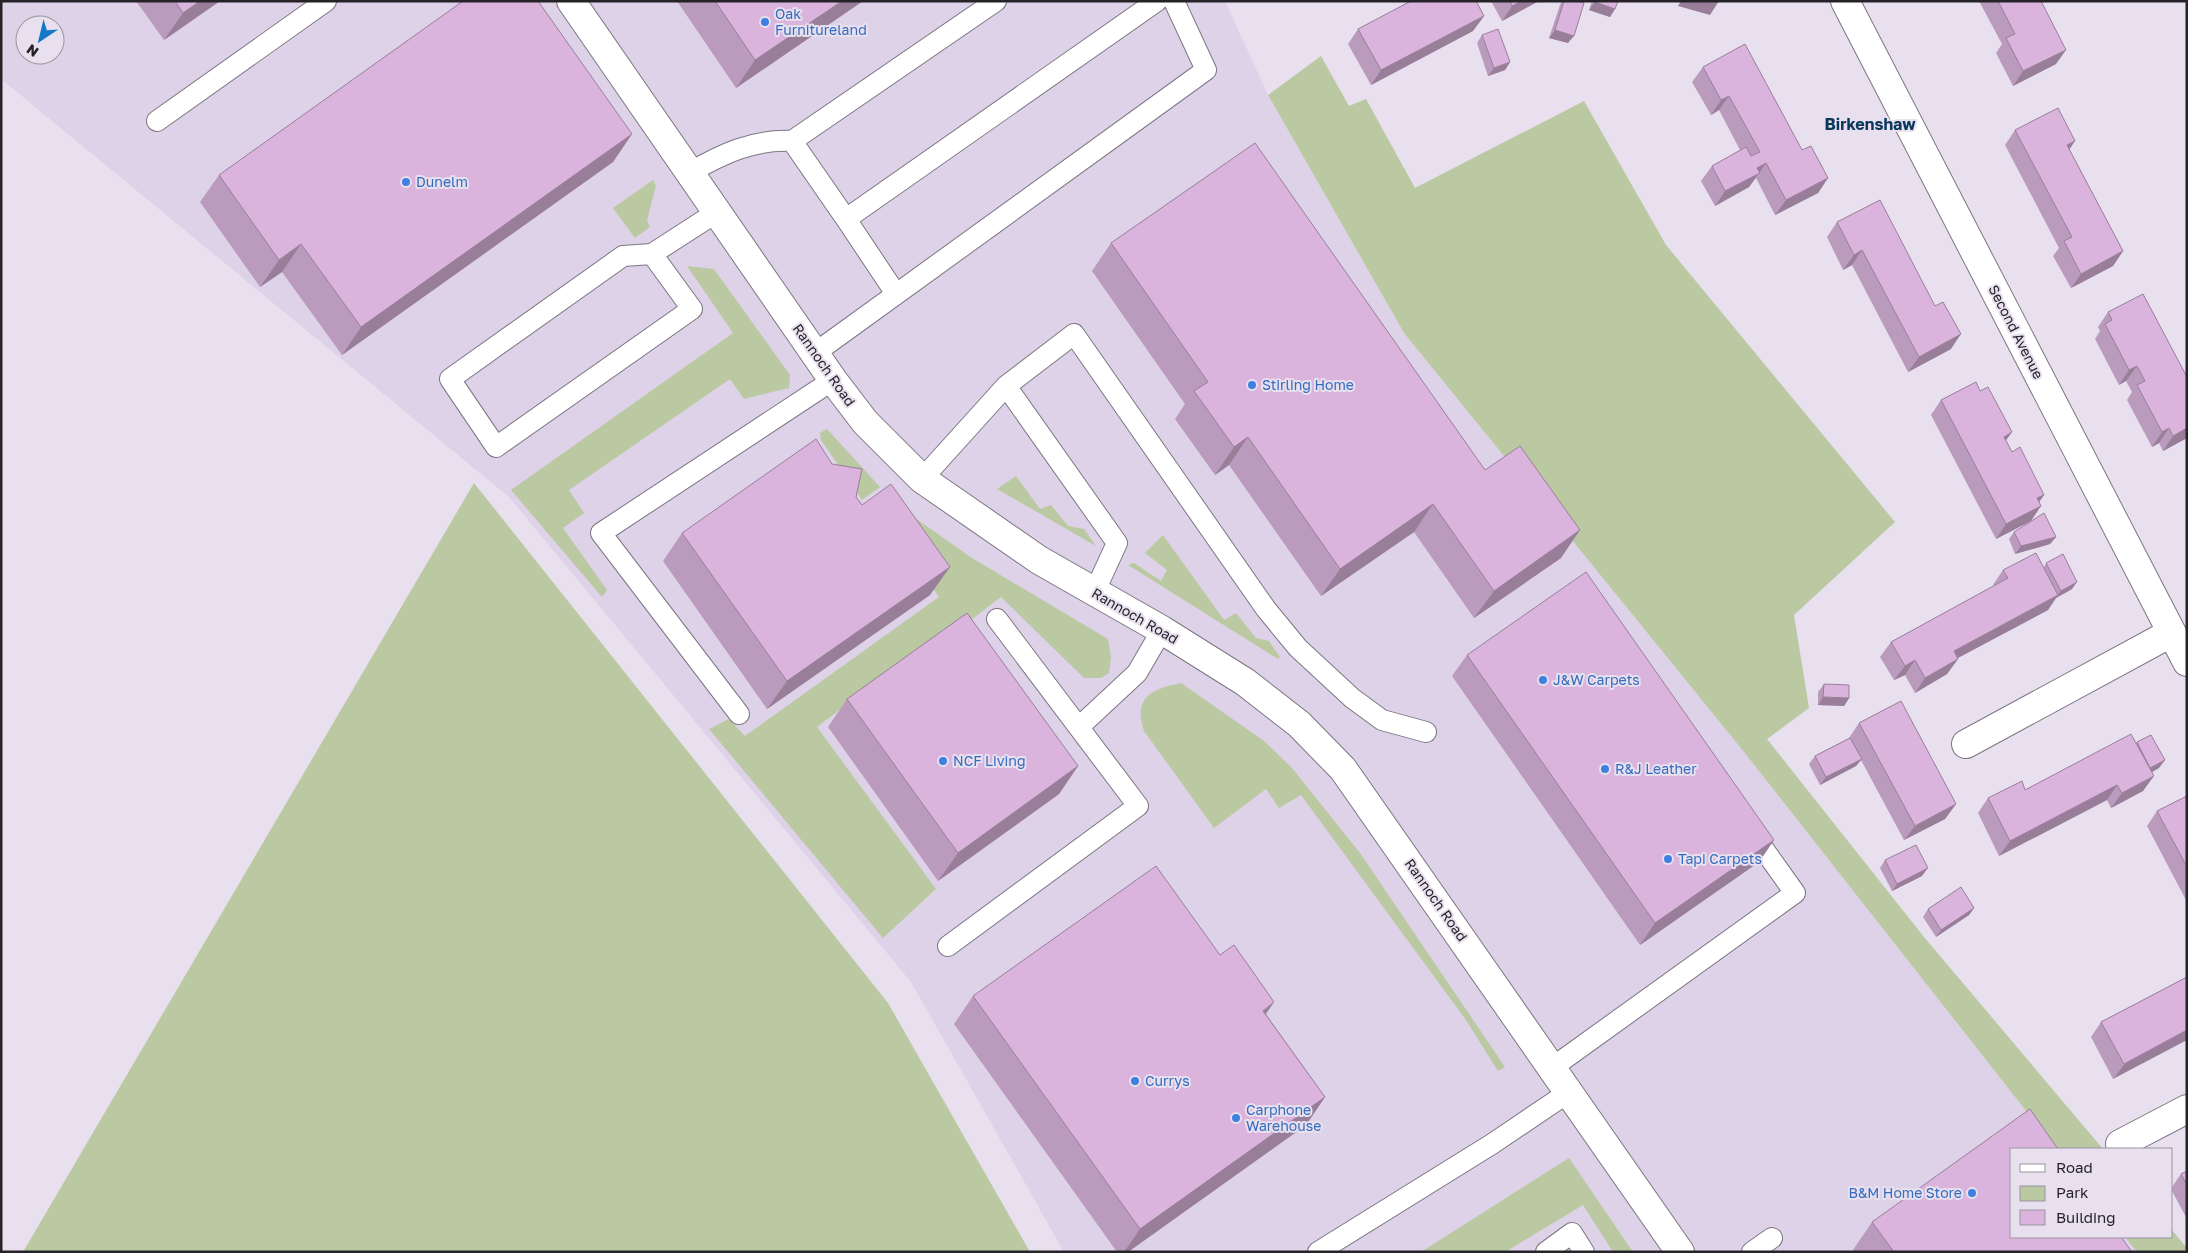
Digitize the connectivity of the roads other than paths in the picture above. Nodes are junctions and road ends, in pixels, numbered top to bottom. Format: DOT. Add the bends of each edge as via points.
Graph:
graph roads {
  1 [pos="326,1"];
  2 [pos="570,1"];
  3 [pos="996,1"];
  4 [pos="1157,1"];
  5 [pos="1174,1"];
  6 [pos="1846,1"];
  7 [pos="157,121"];
  8 [pos="792,142"];
  9 [pos="689,173"];
  10 [pos="717,212"];
  11 [pos="846,219"];
  12 [pos="652,254"];
  13 [pos="896,294"];
  14 [pos="815,353"];
  15 [pos="833,380"];
  16 [pos="1006,386"];
  17 [pos="922,479"];
  18 [pos="1094,593"];
  19 [pos="997,619"];
  20 [pos="1162,630"];
  21 [pos="2171,633"];
  22 [pos="2187,662"];
  23 [pos="739,714"];
  24 [pos="1080,727"];
  25 [pos="1426,732"];
  26 [pos="1966,744"];
  27 [pos="1738,814"];
  28 [pos="948,946"];
  29 [pos="1553,1066"];
  30 [pos="1569,1092"];
  31 [pos="2187,1109"];
  32 [pos="2120,1144"];
  33 [pos="1772,1238"];
  34 [pos="1318,1252"];
  35 [pos="1546,1252"];
  36 [pos="1584,1252"];
  37 [pos="1680,1252"];
  38 [pos="1752,1252"];
  1 -- 7 [label="lane"];
  2 -- 9 [label="street, Rannoch Road"];
  3 -- 8 [label="lane"];
  4 -- 11 [label="lane"];
  5 -- 13 [label="lane" via="1206,70"];
  6 -- 21 [label="street, Second Avenue"];
  8 -- 9 [label="lane" via="772,140 744,146"];
  8 -- 11 [label="lane"];
  9 -- 10 [label="street, Rannoch Road"];
  10 -- 12 [label="lane"];
  10 -- 14 [label="street, Rannoch Road"];
  11 -- 13 [label="lane"];
  12 -- 12 [label="lane" via="692,309 496,447 450,379 623,256"];
  13 -- 14 [label="lane"];
  14 -- 15 [label="street, Rannoch Road"];
  15 -- 17 [label="street, Rannoch Road" via="864,422"];
  15 -- 23 [label="lane" via="601,533"];
  16 -- 17 [label="lane"];
  16 -- 18 [label="lane" via="1117,543"];
  16 -- 25 [label="lane" via="1074,334 1266,609 1298,648 1352,698 1382,720"];
  17 -- 18 [label="street, Rannoch Road" via="1039,560"];
  18 -- 20 [label="street, Rannoch Road"];
  19 -- 24 [label="lane"];
  20 -- 24 [label="lane" via="1137,674"];
  20 -- 29 [label="street, Rannoch Road" via="1245,682 1299,724 1343,769"];
  21 -- 22 [label="street, Second Avenue"];
  21 -- 26 [label="street"];
  24 -- 28 [label="lane" via="1138,806"];
  27 -- 29 [label="lane" via="1795,893"];
  29 -- 30 [label="street, Rannoch Road"];
  30 -- 34 [label="lane"];
  30 -- 37 [label="street, Rannoch Road"];
  31 -- 32 [label="street"];
  33 -- 38 [label="lane"];
  35 -- 36 [label="lane" via="1572,1233"];
}
